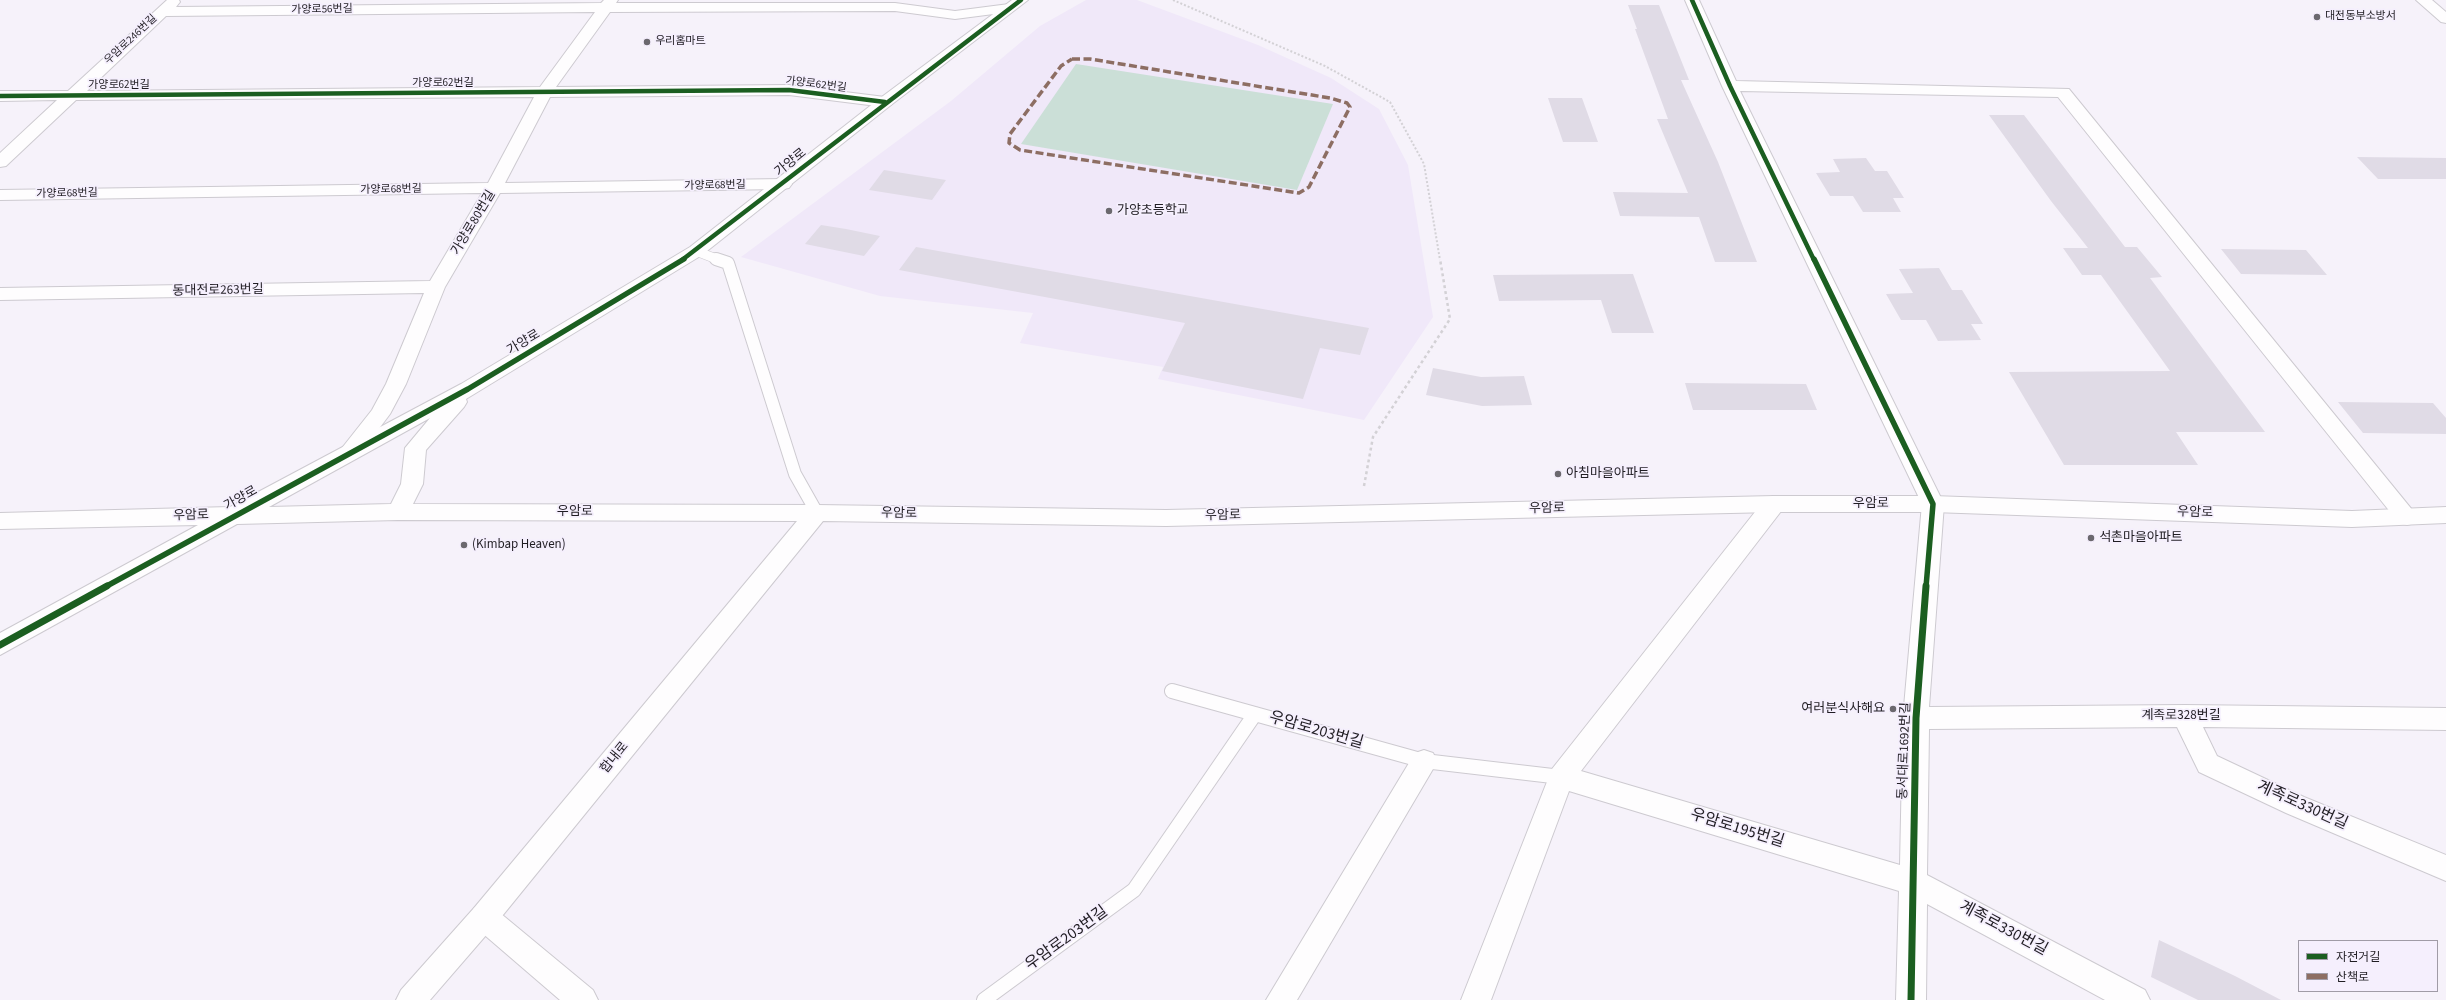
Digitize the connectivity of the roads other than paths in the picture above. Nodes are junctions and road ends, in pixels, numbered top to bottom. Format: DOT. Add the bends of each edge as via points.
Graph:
graph roads {
  1 [pos="175,0"];
  2 [pos="1692,0"];
  3 [pos="2423,0"];
  4 [pos="739,3"];
  5 [pos="608,4"];
  6 [pos="873,4"];
  7 [pos="1015,4"];
  8 [pos="162,12"];
  9 [pos="2446,19"];
  10 [pos="1730,86"];
  11 [pos="544,93"];
  12 [pos="0,96"];
  13 [pos="71,96"];
  14 [pos="885,102"];
  15 [pos="0,162"];
  16 [pos="783,184"];
  17 [pos="494,188"];
  18 [pos="0,195"];
  19 [pos="696,251"];
  20 [pos="436,287"];
  21 [pos="0,294"];
  22 [pos="468,389"];
  23 [pos="349,453"];
  24 [pos="1774,504"];
  25 [pos="1933,504"];
  26 [pos="398,512"];
  27 [pos="817,513"];
  28 [pos="235,515"];
  29 [pos="2446,515"];
  30 [pos="2408,517"];
  31 [pos="0,521"];
  32 [pos="0,645"];
  33 [pos="1172,691"];
  34 [pos="1255,714"];
  35 [pos="2184,716"];
  36 [pos="1916,718"];
  37 [pos="2446,719"];
  38 [pos="1424,761"];
  39 [pos="1561,777"];
  40 [pos="2446,868"];
  41 [pos="1913,882"];
  42 [pos="484,917"];
  43 [pos="411,1000"];
  44 [pos="583,1000"];
  45 [pos="984,1000"];
  46 [pos="1281,1000"];
  47 [pos="1476,1000"];
  48 [pos="1911,1000"];
  49 [pos="2135,1000"];
  1 -- 8 [label="street, 우암로246번길"];
  2 -- 10 [label="street"];
  3 -- 9 [label="street"];
  4 -- 5 [label="street, 가양로56번길"];
  4 -- 6 [label="street, 가양로56번길"];
  5 -- 8 [label="street, 가양로56번길"];
  5 -- 11 [label="street, 가양로80번길"];
  6 -- 7 [label="street, 가양로56번길" via="955,15"];
  7 -- 14 [label="street, 가양로"];
  8 -- 13 [label="street, 우암로246번길"];
  10 -- 25 [label="street"];
  10 -- 30 [label="street" via="2063,92"];
  11 -- 13 [label="street, 가양로62번길"];
  11 -- 14 [label="street, 가양로62번길" via="789,90"];
  11 -- 17 [label="street, 가양로80번길"];
  12 -- 13 [label="street, 가양로62번길"];
  13 -- 15 [label="street, 우암로246번길"];
  14 -- 16 [label="street, 가양로"];
  16 -- 17 [label="street, 가양로68번길"];
  16 -- 19 [label="street, 가양로"];
  17 -- 18 [label="street, 가양로68번길"];
  17 -- 20 [label="street, 가양로80번길"];
  19 -- 22 [label="street, 가양로"];
  19 -- 27 [label="lane" via="728,263 795,474"];
  20 -- 21 [label="street, 동대전로263번길"];
  20 -- 23 [label="street, 가양로80번길" via="396,384 380,414"];
  22 -- 23 [label="street, 가양로"];
  22 -- 26 [label="street" via="416,448 412,484"];
  23 -- 28 [label="street, 가양로"];
  24 -- 25 [label="street, 우암로"];
  24 -- 27 [label="street, 우암로" via="1166,518"];
  24 -- 39 [label="street"];
  25 -- 30 [label="street, 우암로" via="2352,519"];
  25 -- 36 [label="street, 동서대로1692번길"];
  26 -- 27 [label="street, 우암로"];
  26 -- 28 [label="street, 우암로"];
  27 -- 42 [label="street, 합내로"];
  28 -- 31 [label="street, 우암로"];
  28 -- 32 [label="street, 가양로"];
  29 -- 30 [label="street, 우암로"];
  33 -- 34 [label="lane"];
  34 -- 38 [label="lane, 우암로203번길"];
  34 -- 45 [label="lane, 우암로203번길" via="1134,890"];
  35 -- 36 [label="street, 계족로328번길"];
  35 -- 37 [label="street, 계족로328번길"];
  35 -- 40 [label="street, 계족로330번길" via="2208,764 2295,805"];
  36 -- 41 [label="street, 동서대로1692번길"];
  38 -- 39 [label="lane, 우암로203번길"];
  38 -- 46 [label="street"];
  39 -- 41 [label="street, 우암로195번길"];
  39 -- 47 [label="street"];
  41 -- 48 [label="street, 동서대로1692번길"];
  41 -- 49 [label="street, 계족로330번길"];
  42 -- 43 [label="street, 합내로"];
  42 -- 44 [label="street"];
}
